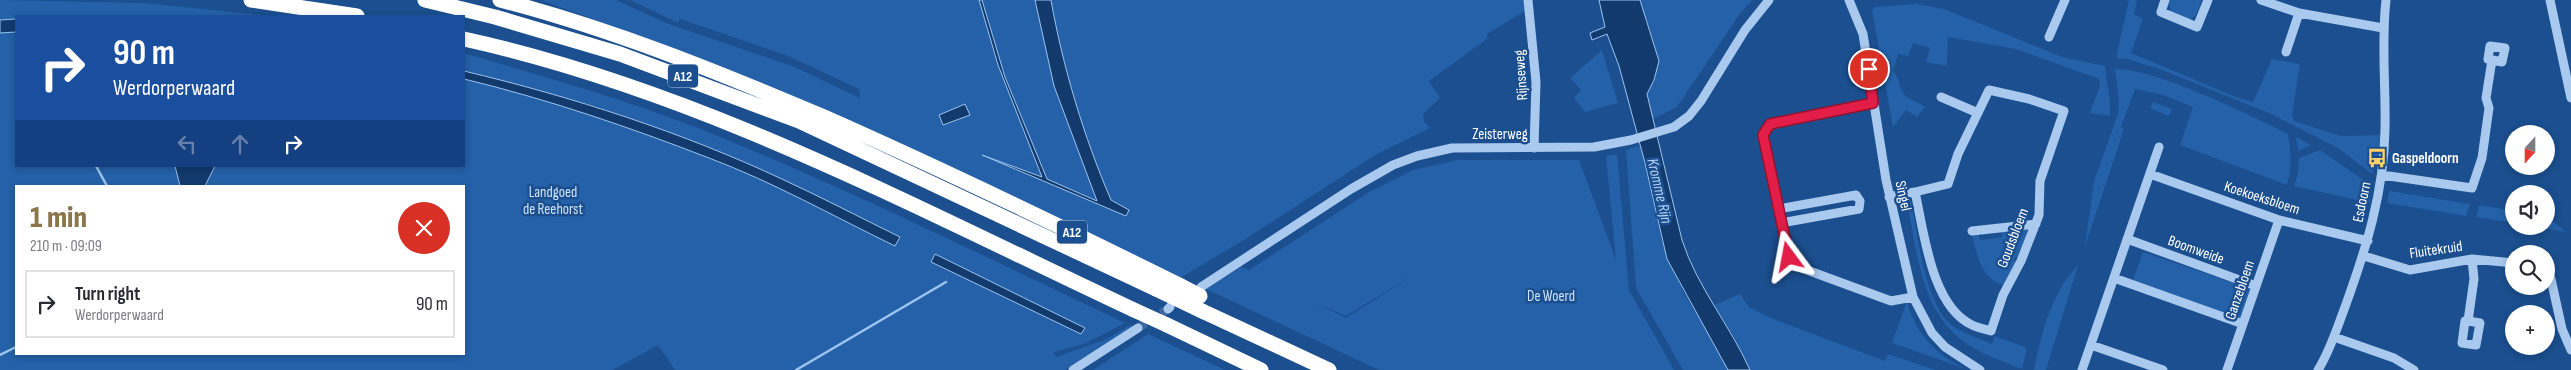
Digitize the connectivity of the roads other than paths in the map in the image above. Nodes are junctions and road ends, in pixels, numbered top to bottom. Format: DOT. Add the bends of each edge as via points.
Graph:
graph roads {
  1 [pos="251,0"];
  2 [pos="425,0"];
  3 [pos="500,0"];
  4 [pos="1528,0"];
  5 [pos="1769,0"];
  6 [pos="1849,0"];
  7 [pos="2065,0"];
  8 [pos="2166,0"];
  9 [pos="2208,0"];
  10 [pos="2261,0"];
  11 [pos="2386,0"];
  12 [pos="2550,0"];
  13 [pos="2299,13"];
  14 [pos="350,15"];
  15 [pos="2383,28"];
  16 [pos="2049,37"];
  17 [pos="465,39"];
  18 [pos="2286,52"];
  19 [pos="2492,60"];
  20 [pos="2570,84"];
  21 [pos="1941,96"];
  22 [pos="2571,98"];
  23 [pos="1873,103"];
  24 [pos="1978,113"];
  25 [pos="2159,147"];
  26 [pos="1534,148"];
  27 [pos="2150,174"];
  28 [pos="2382,175"];
  29 [pos="1915,192"];
  30 [pos="1889,197"];
  31 [pos="1778,209"];
  32 [pos="2279,220"];
  33 [pos="1782,223"];
  34 [pos="2036,224"];
  35 [pos="1972,231"];
  36 [pos="2127,239"];
  37 [pos="2368,242"];
  38 [pos="2364,256"];
  39 [pos="2472,259"];
  40 [pos="2505,262"];
  41 [pos="2114,278"];
  42 [pos="2256,286"];
  43 [pos="1201,291"];
  44 [pos="2555,294"];
  45 [pos="1913,297"];
  46 [pos="2468,321"];
  47 [pos="1231,324"];
  48 [pos="2243,324"];
  49 [pos="1138,328"];
  50 [pos="2334,337"];
  51 [pos="2091,345"];
  52 [pos="2571,350"];
  53 [pos="1073,370"];
  54 [pos="1261,370"];
  55 [pos="1329,370"];
  56 [pos="1980,370"];
  57 [pos="2082,370"];
  58 [pos="2163,370"];
  59 [pos="2226,370"];
  60 [pos="2318,370"];
  61 [pos="2413,370"];
  1 -- 14 [label="highway"];
  2 -- 47 [label="highway, A12, bridge" via="562,35 697,81 800,121"];
  3 -- 43 [label="highway, A12, bridge" via="616,35 732,78 964,179 1179,285"];
  4 -- 26 [label="street, Rijnseweg" via="1536,82"];
  5 -- 26 [label="street, Zeisterweg" via="1745,30 1689,116 1674,127 1594,147"];
  6 -- 23 [label="street, Singel" via="1863,34"];
  7 -- 16 [label="street"];
  8 -- 9 [label="street" via="2161,12 2197,27"];
  10 -- 13 [label="street"];
  11 -- 15 [label="street, Esdoorn"];
  12 -- 20 [label="street"];
  13 -- 15 [label="street"];
  13 -- 18 [label="street"];
  15 -- 28 [label="street, Esdoorn" via="2385,130"];
  17 -- 54 [label="highway, A12, bridge" via="569,68 676,103 762,137"];
  19 -- 28 [label="street" via="2482,158 2472,188"];
  20 -- 22 [label="street"];
  21 -- 24 [label="street"];
  23 -- 30 [label="street, Singel"];
  23 -- 31 [label="street" via="1770,124 1763,135"];
  24 -- 29 [label="street, Goudsbloem" via="1948,184"];
  24 -- 34 [label="street, Goudsbloem" via="1989,90 2064,111 2040,181"];
  25 -- 27 [label="street"];
  26 -- 43 [label="street, Zeisterweg" via="1452,148 1393,165 1351,189"];
  27 -- 32 [label="street, Koekoeksbloem"];
  27 -- 36 [label="street"];
  28 -- 37 [label="street, Esdoorn"];
  29 -- 30 [label="street, Goudsbloem"];
  29 -- 34 [label="street, Goudsbloem" via="1930,261 1945,299 1972,325 1991,331"];
  30 -- 45 [label="street, Singel"];
  31 -- 33 [label="street"];
  31 -- 33 [label="street" via="1856,195 1860,201 1859,209"];
  32 -- 37 [label="street, Koekoeksbloem"];
  32 -- 42 [label="street, Ganzebloem"];
  33 -- 45 [label="street" via="1789,257 1796,266 1891,301"];
  34 -- 35 [label="street"];
  36 -- 41 [label="street"];
  36 -- 42 [label="street, Boomweide"];
  37 -- 38 [label="street, Esdoorn"];
  38 -- 39 [label="street, Fluitekruid" via="2410,270"];
  38 -- 50 [label="street, Esdoorn"];
  39 -- 40 [label="street, Fluitekruid"];
  39 -- 46 [label="street" via="2474,279"];
  41 -- 48 [label="street"];
  41 -- 51 [label="street"];
  42 -- 48 [label="street, Ganzebloem"];
  43 -- 47 [label="highway, A12"];
  44 -- 52 [label="street" via="2562,328"];
  45 -- 56 [label="street, Singel" via="1932,332 1945,347"];
  47 -- 55 [label="highway, A12"];
  48 -- 59 [label="street, Ganzebloem"];
  49 -- 53 [label="street"];
  50 -- 60 [label="street, Esdoorn"];
  50 -- 61 [label="street" via="2394,358"];
  51 -- 57 [label="street"];
  51 -- 58 [label="street"];
}
